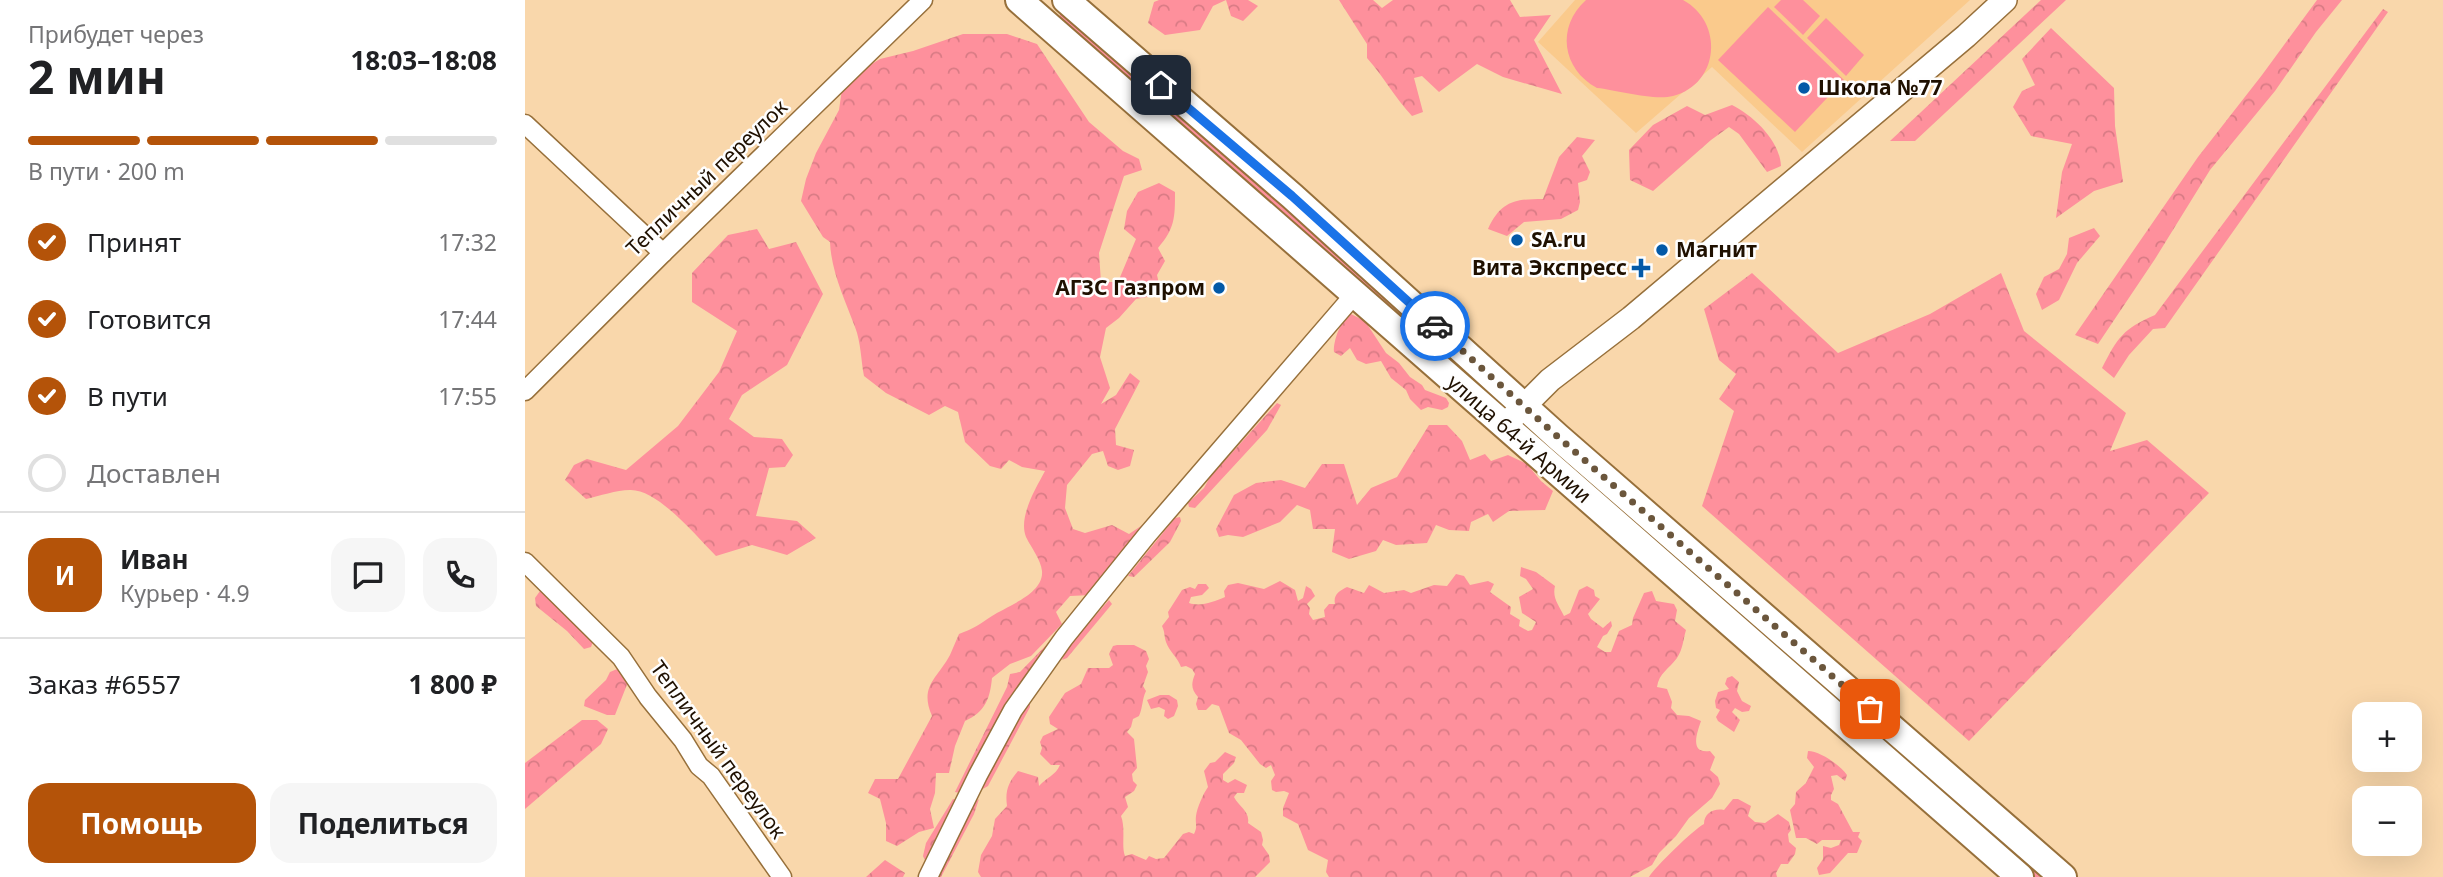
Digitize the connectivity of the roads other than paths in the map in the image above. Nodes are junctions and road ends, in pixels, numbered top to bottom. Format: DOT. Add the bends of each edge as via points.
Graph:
graph roads {
  1 [pos="923,0"];
  2 [pos="1019,0"];
  3 [pos="1058,0"];
  4 [pos="1066,0"];
  5 [pos="2005,0"];
  6 [pos="1040,19"];
  7 [pos="525,124"];
  8 [pos="663,253"];
  9 [pos="1354,295"];
  10 [pos="526,388"];
  11 [pos="1524,405"];
  12 [pos="1504,427"];
  13 [pos="525,562"];
  14 [pos="782,877"];
  15 [pos="928,877"];
  16 [pos="2020,877"];
  17 [pos="2063,877"];
  1 -- 8 [label="street, Тепличный переулок"];
  2 -- 6 [label="highway, улица 64-й Армии"];
  3 -- 6 [label="street"];
  4 -- 11 [label="highway, улица 64-й Армии"];
  5 -- 11 [label="main road"];
  6 -- 9 [label="highway, улица 64-й Армии"];
  7 -- 8 [label="street"];
  8 -- 10 [label="street, Тепличный переулок"];
  9 -- 12 [label="highway, улица 64-й Армии"];
  9 -- 15 [label="street" via="1063,638 1013,710"];
  11 -- 12 [label="main road"];
  11 -- 17 [label="highway, улица 64-й Армии"];
  12 -- 16 [label="highway, улица 64-й Армии"];
  13 -- 14 [label="street, Тепличный переулок" via="621,657"];
}
